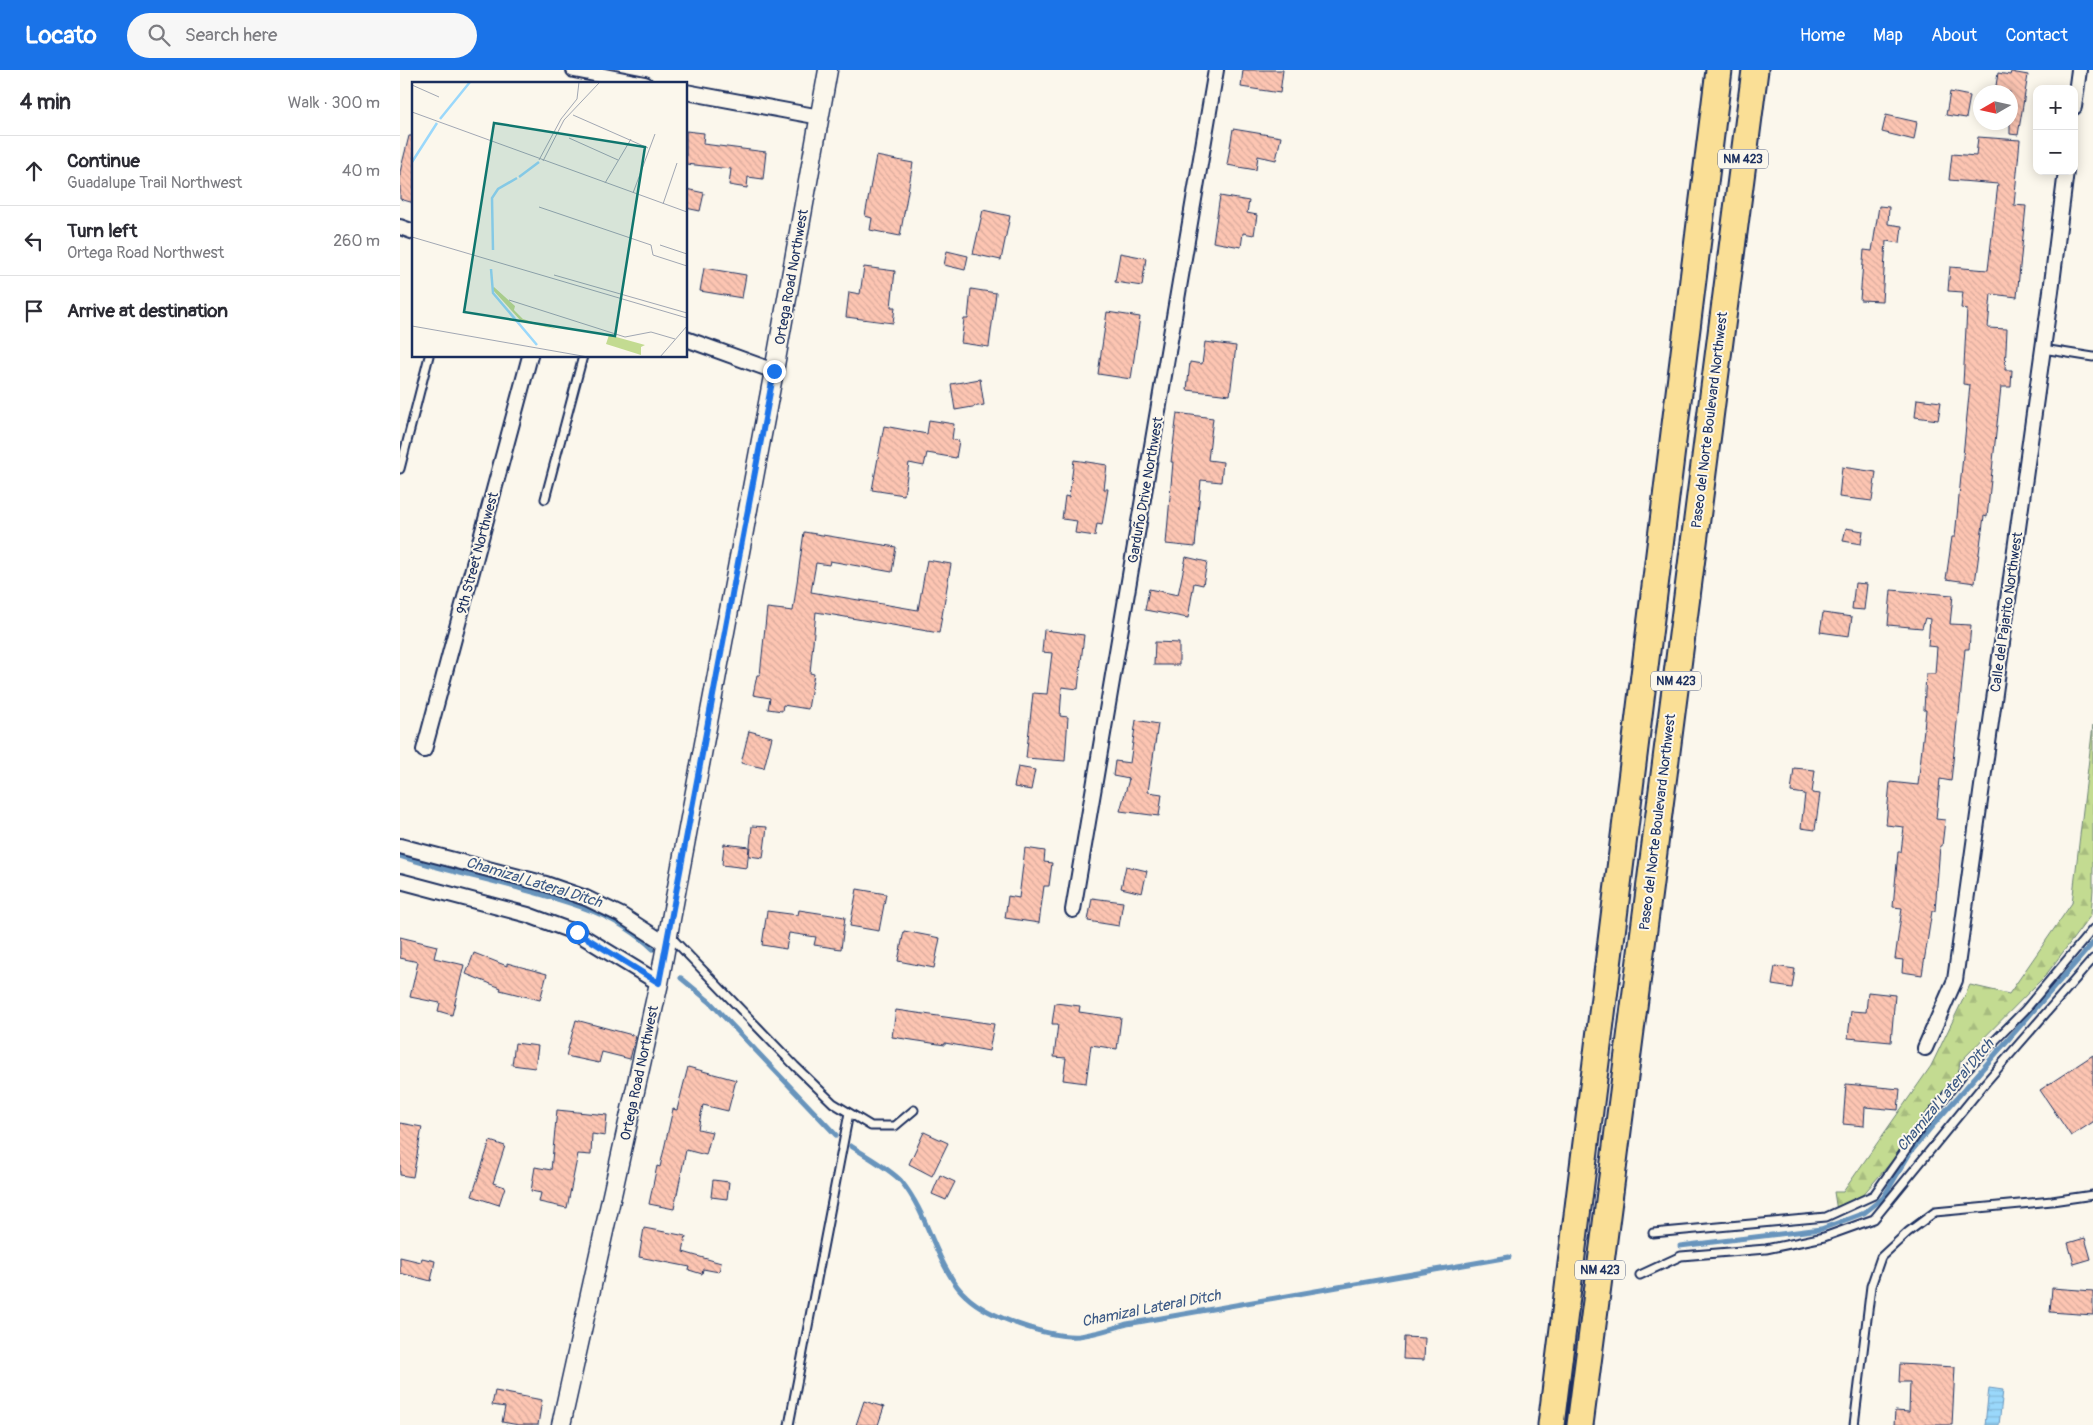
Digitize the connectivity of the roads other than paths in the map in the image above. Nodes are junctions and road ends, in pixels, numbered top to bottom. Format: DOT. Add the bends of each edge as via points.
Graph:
graph roads {
  1 [pos="574,70"];
  2 [pos="828,70"];
  3 [pos="1216,70"];
  4 [pos="1720,70"];
  5 [pos="1755,70"];
  6 [pos="2079,70"];
  7 [pos="635,82"];
  8 [pos="2077,85"];
  9 [pos="688,92"];
  10 [pos="820,117"];
  11 [pos="2065,175"];
  12 [pos="400,227"];
  13 [pos="412,231"];
  14 [pos="688,339"];
  15 [pos="2043,349"];
  16 [pos="2093,357"];
  17 [pos="428,358"];
  18 [pos="529,358"];
  19 [pos="582,358"];
  20 [pos="774,371"];
  21 [pos="400,469"];
  22 [pos="545,499"];
  23 [pos="424,750"];
  24 [pos="400,846"];
  25 [pos="400,881"];
  26 [pos="1073,910"];
  27 [pos="2093,928"];
  28 [pos="667,939"];
  29 [pos="2093,959"];
  30 [pos="659,983"];
  31 [pos="1925,1048"];
  32 [pos="914,1110"];
  33 [pos="849,1113"];
  34 [pos="2093,1195"];
  35 [pos="1653,1233"];
  36 [pos="1640,1274"];
  37 [pos="562,1425"];
  38 [pos="789,1425"];
  39 [pos="1551,1425"];
  40 [pos="1580,1425"];
  41 [pos="1854,1425"];
  1 -- 7 [label="street"];
  2 -- 10 [label="street, Ortega Road Northwest"];
  3 -- 26 [label="street, Garduño Drive Northwest"];
  4 -- 39 [label="highway, NM 423"];
  5 -- 40 [label="highway, Paseo del Norte Boulevard Northwest / NM 423"];
  6 -- 8 [label="street"];
  9 -- 10 [label="street"];
  10 -- 20 [label="street, Ortega Road Northwest"];
  11 -- 15 [label="street, Calle del Pajarito Northwest"];
  12 -- 13 [label="street"];
  14 -- 20 [label="street"];
  15 -- 16 [label="lane"];
  15 -- 31 [label="street, Calle del Pajarito Northwest" via="1955,980"];
  17 -- 21 [label="lane"];
  18 -- 23 [label="street, 9th Street Northwest"];
  19 -- 22 [label="lane"];
  20 -- 28 [label="street, Ortega Road Northwest"];
  24 -- 28 [label="street" via="546,884 586,898"];
  25 -- 30 [label="street" via="528,915 577,932"];
  27 -- 35 [label="lane" via="2025,1010 1966,1070 1874,1195 1826,1217"];
  28 -- 30 [label="street, Ortega Road Northwest"];
  28 -- 33 [label="lane" via="833,1103"];
  29 -- 36 [label="lane" via="1986,1082 1874,1219 1824,1238 1766,1249 1681,1256"];
  30 -- 37 [label="street, Ortega Road Northwest"];
  32 -- 33 [label="lane" via="895,1126 871,1126"];
  33 -- 38 [label="lane"];
  34 -- 41 [label="lane" via="1935,1212 1881,1257 1871,1286"];
}
